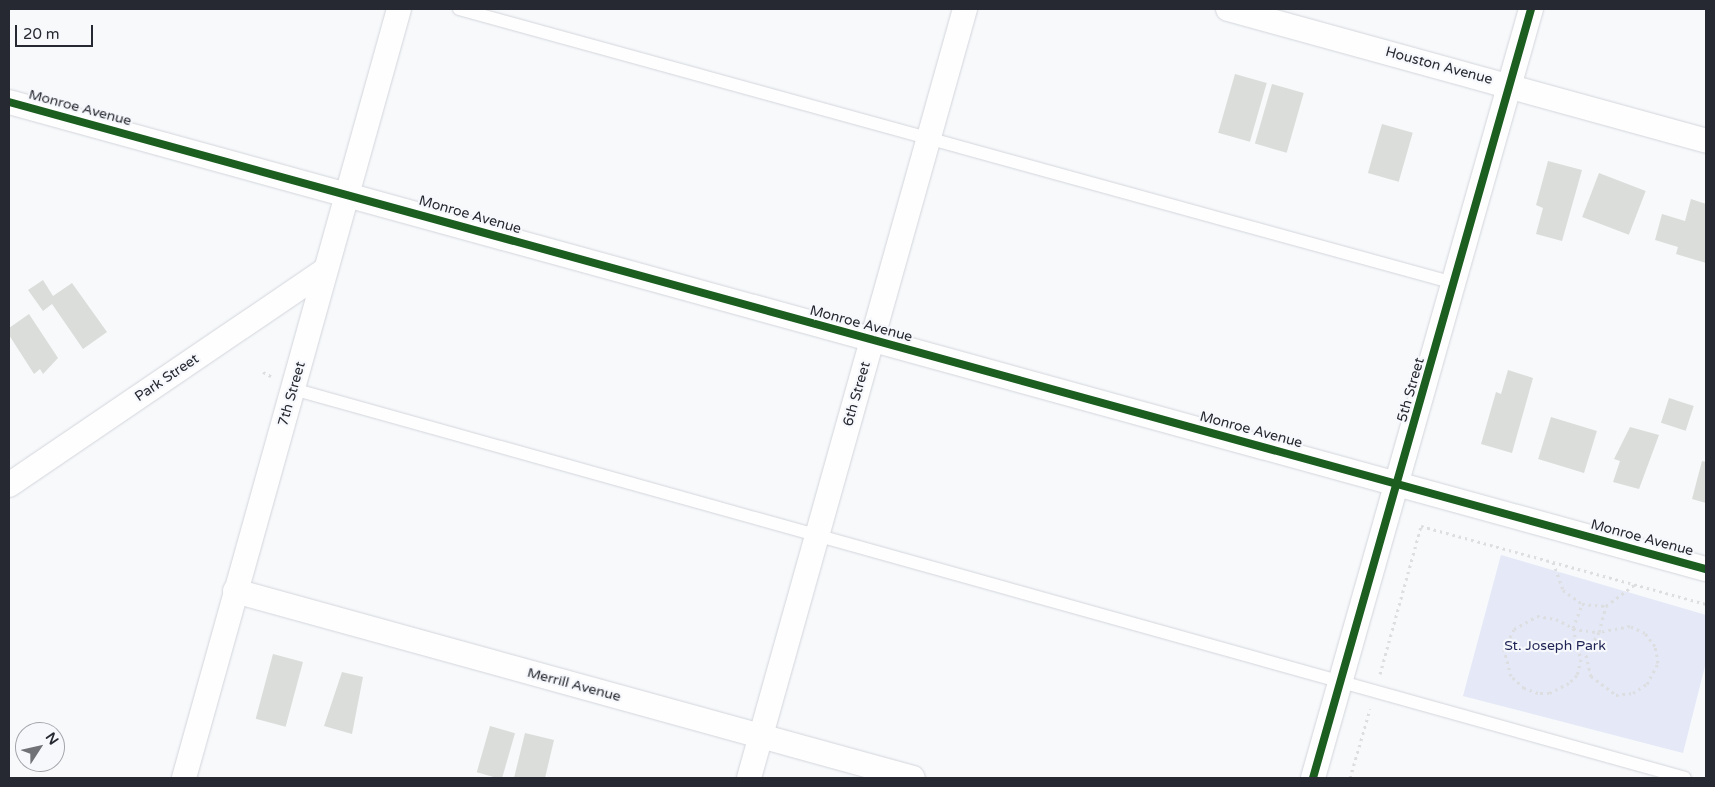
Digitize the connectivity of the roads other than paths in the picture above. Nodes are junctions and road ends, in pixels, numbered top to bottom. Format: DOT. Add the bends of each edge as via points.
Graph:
graph roads {
  1 [pos="399,9"];
  2 [pos="459,9"];
  3 [pos="965,9"];
  4 [pos="1228,9"];
  5 [pos="1531,9"];
  6 [pos="1510,85"];
  7 [pos="9,102"];
  8 [pos="928,141"];
  9 [pos="1706,141"];
  10 [pos="347,195"];
  11 [pos="325,270"];
  12 [pos="1454,283"];
  13 [pos="872,340"];
  14 [pos="293,389"];
  15 [pos="1398,483"];
  16 [pos="9,485"];
  17 [pos="816,538"];
  18 [pos="1706,569"];
  19 [pos="235,591"];
  20 [pos="1341,682"];
  21 [pos="760,736"];
  22 [pos="184,778"];
  23 [pos="749,778"];
  24 [pos="913,778"];
  25 [pos="1313,778"];
  26 [pos="1685,778"];
  1 -- 10 [label="street, 7th Street"];
  2 -- 8 [label="lane"];
  3 -- 8 [label="street, 6th Street"];
  4 -- 6 [label="street, Houston Avenue"];
  5 -- 6 [label="street, 5th Street"];
  6 -- 9 [label="street, Houston Avenue"];
  6 -- 12 [label="street, 5th Street"];
  7 -- 10 [label="street, Monroe Avenue"];
  8 -- 12 [label="lane"];
  8 -- 13 [label="street, 6th Street"];
  10 -- 11 [label="street, 7th Street"];
  10 -- 13 [label="street, Monroe Avenue"];
  11 -- 14 [label="street, 7th Street"];
  11 -- 16 [label="street, Park Street"];
  12 -- 15 [label="street, 5th Street"];
  13 -- 15 [label="street, Monroe Avenue"];
  13 -- 17 [label="street, 6th Street"];
  14 -- 17 [label="lane"];
  14 -- 19 [label="street, 7th Street"];
  15 -- 18 [label="street, Monroe Avenue"];
  15 -- 20 [label="street, 5th Street"];
  17 -- 20 [label="lane"];
  17 -- 21 [label="street, 6th Street"];
  19 -- 21 [label="street, Merrill Avenue"];
  19 -- 22 [label="street, 7th Street"];
  20 -- 25 [label="street, 5th Street"];
  20 -- 26 [label="lane"];
  21 -- 23 [label="street, 6th Street"];
  21 -- 24 [label="street, Merrill Avenue"];
}
